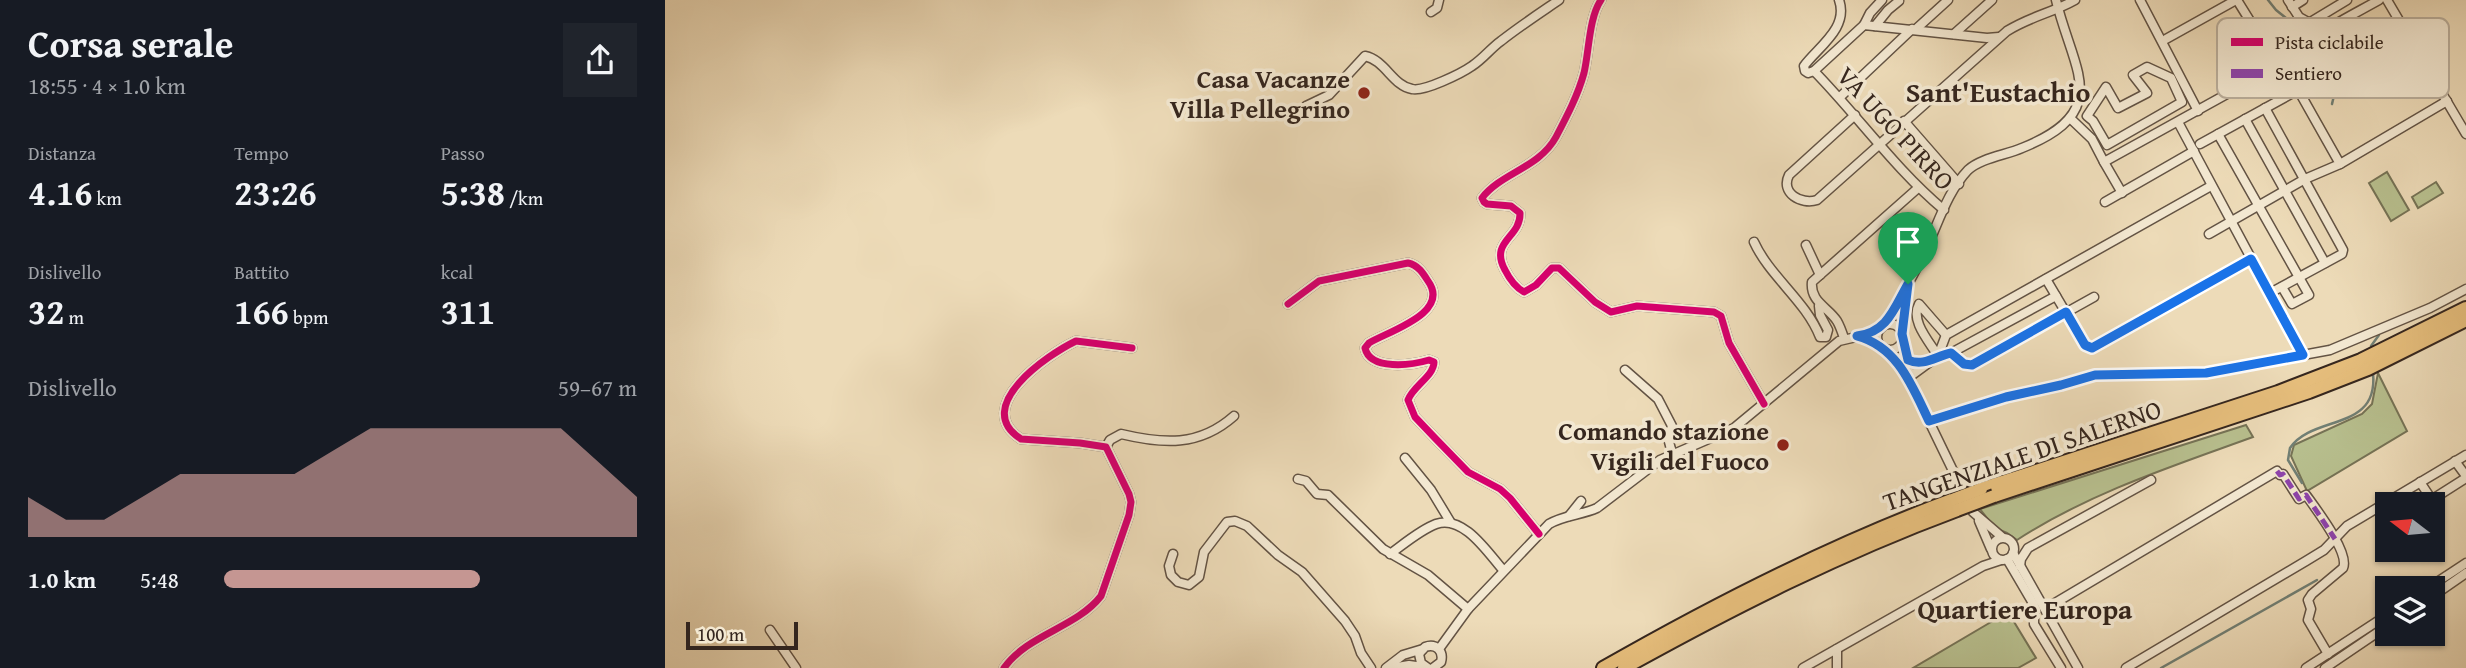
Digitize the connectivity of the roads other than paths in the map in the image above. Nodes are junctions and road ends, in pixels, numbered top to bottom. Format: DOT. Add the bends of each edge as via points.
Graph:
graph roads {
  1 [pos="1440,0"];
  2 [pos="1559,0"];
  3 [pos="1601,0"];
  4 [pos="1839,0"];
  5 [pos="1882,0"];
  6 [pos="1948,0"];
  7 [pos="1992,0"];
  8 [pos="2075,0"];
  9 [pos="2140,0"];
  10 [pos="2236,0"];
  11 [pos="2303,0"];
  12 [pos="2347,0"];
  13 [pos="2379,0"];
  14 [pos="2387,0"];
  15 [pos="1899,1"];
  16 [pos="2290,3"];
  17 [pos="2057,4"];
  18 [pos="1431,12"];
  19 [pos="2248,18"];
  20 [pos="2301,18"];
  21 [pos="2317,18"];
  22 [pos="2346,18"];
  23 [pos="2398,18"];
  24 [pos="1864,25"];
  25 [pos="1875,26"];
  26 [pos="1914,29"];
  27 [pos="1954,34"];
  28 [pos="1974,36"];
  29 [pos="1999,37"];
  30 [pos="2164,40"];
  31 [pos="1976,57"];
  32 [pos="1814,71"];
  33 [pos="1840,97"];
  34 [pos="2221,98"];
  35 [pos="2284,98"];
  36 [pos="2300,98"];
  37 [pos="2445,98"];
  38 [pos="2447,101"];
  39 [pos="1306,106"];
  40 [pos="2265,108"];
  41 [pos="2198,111"];
  42 [pos="1855,115"];
  43 [pos="2071,119"];
  44 [pos="2245,119"];
  45 [pos="1904,121"];
  46 [pos="2178,122"];
  47 [pos="2218,134"];
  48 [pos="2466,134"];
  49 [pos="1879,143"];
  50 [pos="2107,145"];
  51 [pos="2197,147"];
  52 [pos="2104,162"];
  53 [pos="2340,164"];
  54 [pos="2305,179"];
  55 [pos="1959,184"];
  56 [pos="2211,186"];
  57 [pos="1918,188"];
  58 [pos="2284,191"];
  59 [pos="2122,193"];
  60 [pos="2105,202"];
  61 [pos="2257,206"];
  62 [pos="1944,210"];
  63 [pos="2230,221"];
  64 [pos="2209,234"];
  65 [pos="1754,242"];
  66 [pos="1806,245"];
  67 [pos="2251,259"];
  68 [pos="2325,263"];
  69 [pos="1820,275"];
  70 [pos="2298,278"];
  71 [pos="2046,279"];
  72 [pos="1908,284"];
  73 [pos="2282,287"];
  74 [pos="2466,289"];
  75 [pos="2270,293"];
  76 [pos="2056,296"];
  77 [pos="2094,297"];
  78 [pos="1288,304"];
  79 [pos="1819,306"];
  80 [pos="2466,308"];
  81 [pos="2066,312"];
  82 [pos="2466,320"];
  83 [pos="1883,327"];
  84 [pos="1902,335"];
  85 [pos="1946,335"];
  86 [pos="1857,336"];
  87 [pos="1844,338"];
  88 [pos="1883,347"];
  89 [pos="1132,348"];
  90 [pos="1951,353"];
  91 [pos="2303,355"];
  92 [pos="1935,358"];
  93 [pos="1908,360"];
  94 [pos="1625,370"];
  95 [pos="1908,379"];
  96 [pos="1764,404"];
  97 [pos="1234,416"];
  98 [pos="1929,421"];
  99 [pos="1106,447"];
  100 [pos="1672,453"];
  101 [pos="2466,455"];
  102 [pos="1405,458"];
  103 [pos="2455,461"];
  104 [pos="2466,477"];
  105 [pos="1298,479"];
  106 [pos="2151,480"];
  107 [pos="2420,482"];
  108 [pos="2405,492"];
  109 [pos="2424,492"];
  110 [pos="2443,492"];
  111 [pos="1581,500"];
  112 [pos="1954,505"];
  113 [pos="2375,511"];
  114 [pos="1569,516"];
  115 [pos="1978,518"];
  116 [pos="1451,523"];
  117 [pos="1539,534"];
  118 [pos="2002,537"];
  119 [pos="2335,539"];
  120 [pos="2028,548"];
  121 [pos="1991,550"];
  122 [pos="1173,554"];
  123 [pos="1390,554"];
  124 [pos="2008,554"];
  125 [pos="2466,563"];
  126 [pos="1983,566"];
  127 [pos="2020,566"];
  128 [pos="1503,570"];
  129 [pos="2466,573"];
  130 [pos="2445,577"];
  131 [pos="2445,588"];
  132 [pos="1468,609"];
  133 [pos="2045,609"];
  134 [pos="2375,623"];
  135 [pos="770,630"];
  136 [pos="1450,631"];
  137 [pos="2375,634"];
  138 [pos="1426,647"];
  139 [pos="1837,649"];
  140 [pos="1440,651"];
  141 [pos="2328,654"];
  142 [pos="1822,661"];
  143 [pos="796,668"];
  144 [pos="1004,668"];
  145 [pos="1371,668"];
  146 [pos="1386,668"];
  147 [pos="1392,668"];
  148 [pos="1429,668"];
  149 [pos="1447,668"];
  150 [pos="1603,668"];
  151 [pos="1624,668"];
  152 [pos="1804,668"];
  153 [pos="1829,668"];
  154 [pos="1837,668"];
  155 [pos="2061,668"];
  156 [pos="2078,668"];
  157 [pos="2126,668"];
  158 [pos="2307,668"];
  159 [pos="2325,668"];
  1 -- 18 [label="street"];
  2 -- 39 [label="street" via="1472,66 1437,83 1417,90 1406,88 1382,64 1365,56 1329,94"];
  3 -- 96 [label="street" via="1579,87 1555,139 1532,163 1482,198 1487,204 1511,206 1520,213 1500,259 1512,283 1524,292 1552,268 1559,268 1611,312 1637,306 1714,312 1721,316 1729,343"];
  4 -- 32 [label="street" via="1835,30 1804,66 1808,73"];
  5 -- 24 [label="street"];
  6 -- 26 [label="street"];
  7 -- 27 [label="street"];
  8 -- 17 [label="street"];
  9 -- 30 [label="street"];
  10 -- 19 [label="street"];
  10 -- 30 [label="street"];
  11 -- 16 [label="street"];
  12 -- 21 [label="street"];
  13 -- 22 [label="street"];
  14 -- 23 [label="street"];
  15 -- 25 [label="street"];
  16 -- 20 [label="street"];
  17 -- 29 [label="street"];
  17 -- 43 [label="street" via="2081,85 2080,101"];
  24 -- 25 [label="street, VA UGO PIRRO"];
  24 -- 32 [label="street, VA UGO PIRRO"];
  25 -- 26 [label="street, VA UGO PIRRO"];
  26 -- 27 [label="street, VA UGO PIRRO"];
  26 -- 33 [label="street"];
  27 -- 28 [label="street, VA UGO PIRRO"];
  28 -- 29 [label="street, VA UGO PIRRO"];
  28 -- 31 [label="street"];
  29 -- 31 [label="street"];
  30 -- 41 [label="street"];
  31 -- 45 [label="street"];
  32 -- 33 [label="street, VA UGO PIRRO"];
  33 -- 42 [label="street, VA UGO PIRRO"];
  34 -- 41 [label="street"];
  35 -- 40 [label="street"];
  36 -- 53 [label="street"];
  37 -- 38 [label="street"];
  38 -- 48 [label="street"];
  38 -- 53 [label="street"];
  40 -- 44 [label="street"];
  40 -- 54 [label="street"];
  41 -- 46 [label="street"];
  42 -- 49 [label="street, VA UGO PIRRO"];
  42 -- 49 [label="street" via="1789,175 1787,187 1792,195 1804,202 1817,200"];
  43 -- 52 [label="street" via="2092,139"];
  43 -- 55 [label="street" via="2024,148 1969,169"];
  44 -- 47 [label="street"];
  44 -- 58 [label="street"];
  45 -- 49 [label="street"];
  45 -- 55 [label="street"];
  46 -- 51 [label="street"];
  46 -- 52 [label="street"];
  47 -- 51 [label="street"];
  47 -- 61 [label="street"];
  49 -- 57 [label="street, VA UGO PIRRO"];
  50 -- 50 [label="street" via="2182,102 2171,78 2147,67 2133,75 2147,93 2118,108 2106,87 2087,116"];
  51 -- 56 [label="street"];
  51 -- 59 [label="street"];
  52 -- 59 [label="street"];
  53 -- 54 [label="street"];
  54 -- 58 [label="street"];
  54 -- 68 [label="street" via="2343,250"];
  55 -- 62 [label="street"];
  56 -- 63 [label="street"];
  56 -- 71 [label="street"];
  57 -- 62 [label="street, VA UGO PIRRO"];
  57 -- 69 [label="street"];
  58 -- 61 [label="street"];
  58 -- 68 [label="street"];
  59 -- 60 [label="street"];
  61 -- 63 [label="street"];
  61 -- 70 [label="street"];
  62 -- 72 [label="street"];
  63 -- 64 [label="street"];
  63 -- 67 [label="street"];
  65 -- 79 [label="street" via="1813,320 1820,337 1826,337"];
  66 -- 69 [label="street"];
  67 -- 75 [label="street"];
  67 -- 81 [label="street" via="2092,348 2085,345"];
  68 -- 70 [label="street"];
  69 -- 79 [label="street" via="1811,288"];
  70 -- 73 [label="street"];
  70 -- 73 [label="street" via="2309,295 2301,300 2292,304"];
  71 -- 76 [label="street"];
  71 -- 85 [label="street"];
  72 -- 83 [label="street"];
  72 -- 84 [label="street"];
  73 -- 75 [label="street"];
  74 -- 91 [label="street" via="2344,346"];
  75 -- 91 [label="street"];
  76 -- 81 [label="street"];
  76 -- 90 [label="street"];
  77 -- 81 [label="street"];
  78 -- 117 [label="street" via="1326,279 1408,263 1418,268 1431,284 1429,309 1369,343 1366,353 1388,364 1434,362 1410,392 1408,400 1415,417 1468,472 1510,498"];
  79 -- 87 [label="street" via="1838,322"];
  80 -- 112 [label="highway, TANGENZIALE DI SALERNO, bridge" via="2361,360 2278,392 1981,489"];
  81 -- 90 [label="street" via="1972,365"];
  82 -- 112 [label="highway, TANGENZIALE DI SALERNO, bridge" via="2368,369 2309,392 1994,496"];
  83 -- 84 [label="street" via="1897,326"];
  83 -- 86 [label="street"];
  83 -- 88 [label="street" via="1877,338"];
  84 -- 88 [label="street" via="1897,347"];
  84 -- 93 [label="street"];
  85 -- 92 [label="street"];
  85 -- 92 [label="street" via="1920,304 1917,322"];
  86 -- 87 [label="street"];
  86 -- 88 [label="street"];
  87 -- 96 [label="street"];
  88 -- 95 [label="street"];
  89 -- 99 [label="street" via="1076,341 1026,375 1006,407 1007,427 1021,439"];
  90 -- 92 [label="street"];
  91 -- 98 [label="street" via="2206,373 2095,375"];
  92 -- 93 [label="street" via="1919,363"];
  92 -- 95 [label="street"];
  93 -- 95 [label="street"];
  94 -- 100 [label="street" via="1662,404 1672,426 1668,438"];
  95 -- 98 [label="street"];
  96 -- 100 [label="street" via="1730,431"];
  97 -- 99 [label="street" via="1220,429 1181,441 1121,434"];
  98 -- 115 [label="street"];
  99 -- 144 [label="street" via="1131,502 1101,596 1082,613 1020,650"];
  100 -- 114 [label="street" via="1597,508"];
  101 -- 103 [label="street"];
  102 -- 116 [label="street"];
  103 -- 104 [label="street"];
  103 -- 107 [label="street"];
  104 -- 110 [label="street"];
  105 -- 123 [label="street" via="1317,494 1328,495"];
  106 -- 120 [label="street"];
  107 -- 108 [label="street"];
  107 -- 109 [label="street"];
  111 -- 114 [label="street"];
  112 -- 150 [label="highway, TANGENZIALE DI SALERNO" via="1872,531 1808,559"];
  112 -- 151 [label="highway, TANGENZIALE DI SALERNO" via="1789,580"];
  113 -- 119 [label="street" via="2347,526"];
  114 -- 117 [label="street"];
  115 -- 118 [label="street"];
  115 -- 121 [label="street"];
  116 -- 123 [label="street" via="1437,523"];
  116 -- 128 [label="street" via="1478,541"];
  117 -- 128 [label="street"];
  118 -- 121 [label="street" via="1994,541"];
  118 -- 124 [label="street" via="2008,539"];
  119 -- 133 [label="street" via="2306,495 2299,499 2277,471"];
  119 -- 141 [label="street" via="2345,565 2308,600 2308,620"];
  119 -- 157 [label="street"];
  120 -- 124 [label="street"];
  120 -- 127 [label="street"];
  121 -- 124 [label="street" via="1997,558"];
  121 -- 126 [label="street"];
  122 -- 145 [label="street" via="1171,575 1189,584 1199,577 1204,552 1227,522 1247,526 1302,572 1334,607"];
  123 -- 132 [label="street" via="1428,575"];
  124 -- 126 [label="street"];
  124 -- 127 [label="street"];
  124 -- 155 [label="street" via="2034,605 2034,624"];
  125 -- 130 [label="street"];
  126 -- 139 [label="street"];
  127 -- 133 [label="street"];
  128 -- 132 [label="street"];
  129 -- 131 [label="street"];
  132 -- 136 [label="street"];
  133 -- 156 [label="street"];
  134 -- 141 [label="street"];
  135 -- 143 [label="street"];
  136 -- 138 [label="street"];
  136 -- 140 [label="street"];
  137 -- 159 [label="street"];
  138 -- 140 [label="street"];
  138 -- 146 [label="street" via="1403,655"];
  138 -- 148 [label="street" via="1419,657"];
  139 -- 142 [label="street"];
  139 -- 154 [label="street"];
  140 -- 148 [label="street" via="1441,662"];
  140 -- 149 [label="street"];
  141 -- 158 [label="street"];
  142 -- 152 [label="street"];
  142 -- 153 [label="street"];
  147 -- 148 [label="street"];
}
